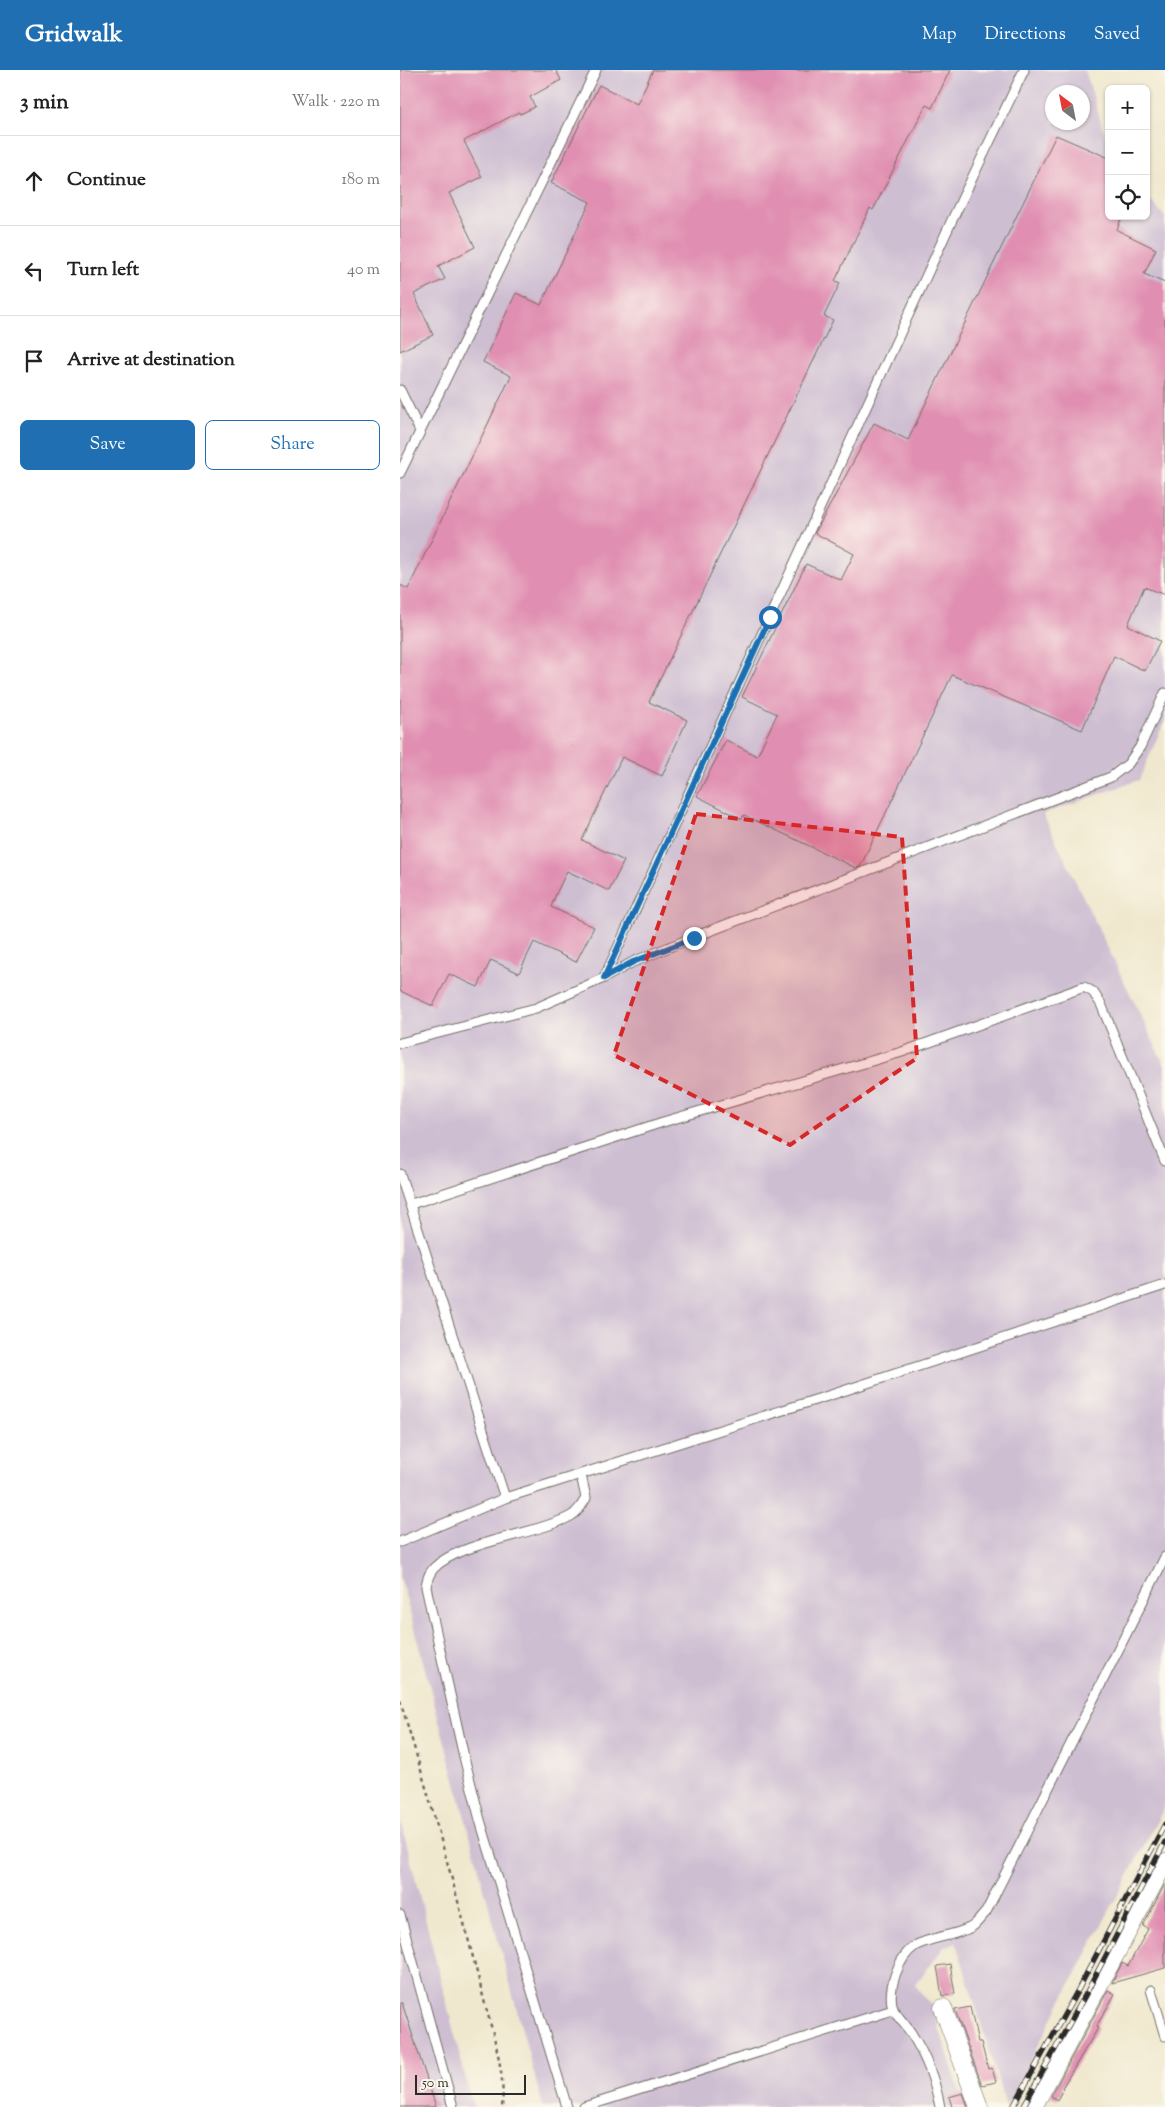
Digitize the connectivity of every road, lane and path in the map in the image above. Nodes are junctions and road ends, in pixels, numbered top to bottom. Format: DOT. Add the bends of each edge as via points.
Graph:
graph roads {
  1 [pos="596,70"];
  2 [pos="1024,70"];
  3 [pos="400,390"];
  4 [pos="420,431"];
  5 [pos="400,473"];
  6 [pos="1165,694"];
  7 [pos="604,978"];
  8 [pos="400,1044"];
  9 [pos="1165,1161"];
  10 [pos="400,1174"];
  11 [pos="411,1204"];
  12 [pos="1165,1285"];
  13 [pos="581,1475"];
  14 [pos="505,1498"];
  15 [pos="400,1542"];
  16 [pos="1165,1557"];
  17 [pos="400,1700"];
  18 [pos="1165,1862"];
  19 [pos="400,1916"];
  20 [pos="1151,1990"];
  21 [pos="943,2008"];
  22 [pos="893,2010"];
  23 [pos="1165,2036"];
  24 [pos="453,2107"];
  25 [pos="502,2107"];
  26 [pos="567,2107"];
  27 [pos="584,2107"];
  28 [pos="940,2107"];
  29 [pos="979,2107"];
  30 [pos="1033,2107"];
  1 -- 4 [label="lane"];
  2 -- 7 [label="lane"];
  3 -- 4 [label="lane"];
  4 -- 5 [label="lane"];
  6 -- 7 [label="lane" via="1140,747 1128,764 1111,777 633,962"];
  7 -- 8 [label="lane" via="536,1008"];
  9 -- 11 [label="lane" via="1101,1004 1093,992 1084,988 902,1052 663,1122"];
  10 -- 11 [label="lane"];
  11 -- 14 [label="lane"];
  12 -- 13 [label="lane"];
  13 -- 14 [label="lane"];
  13 -- 26 [label="lane" via="586,1498 571,1515 443,1560 432,1570 426,1587 480,1820"];
  14 -- 15 [label="lane"];
  16 -- 22 [label="lane" via="986,1912 972,1926 914,1947 896,1974 892,1991"];
  17 -- 25 [label="path" via="479,1981 500,2065"];
  18 -- 30 [label="street"];
  19 -- 24 [label="lane"];
  20 -- 23 [label="lane"];
  21 -- 29 [label="street"];
  22 -- 27 [label="lane"];
  22 -- 28 [label="lane" via="906,2023 921,2048 936,2085"];
}
